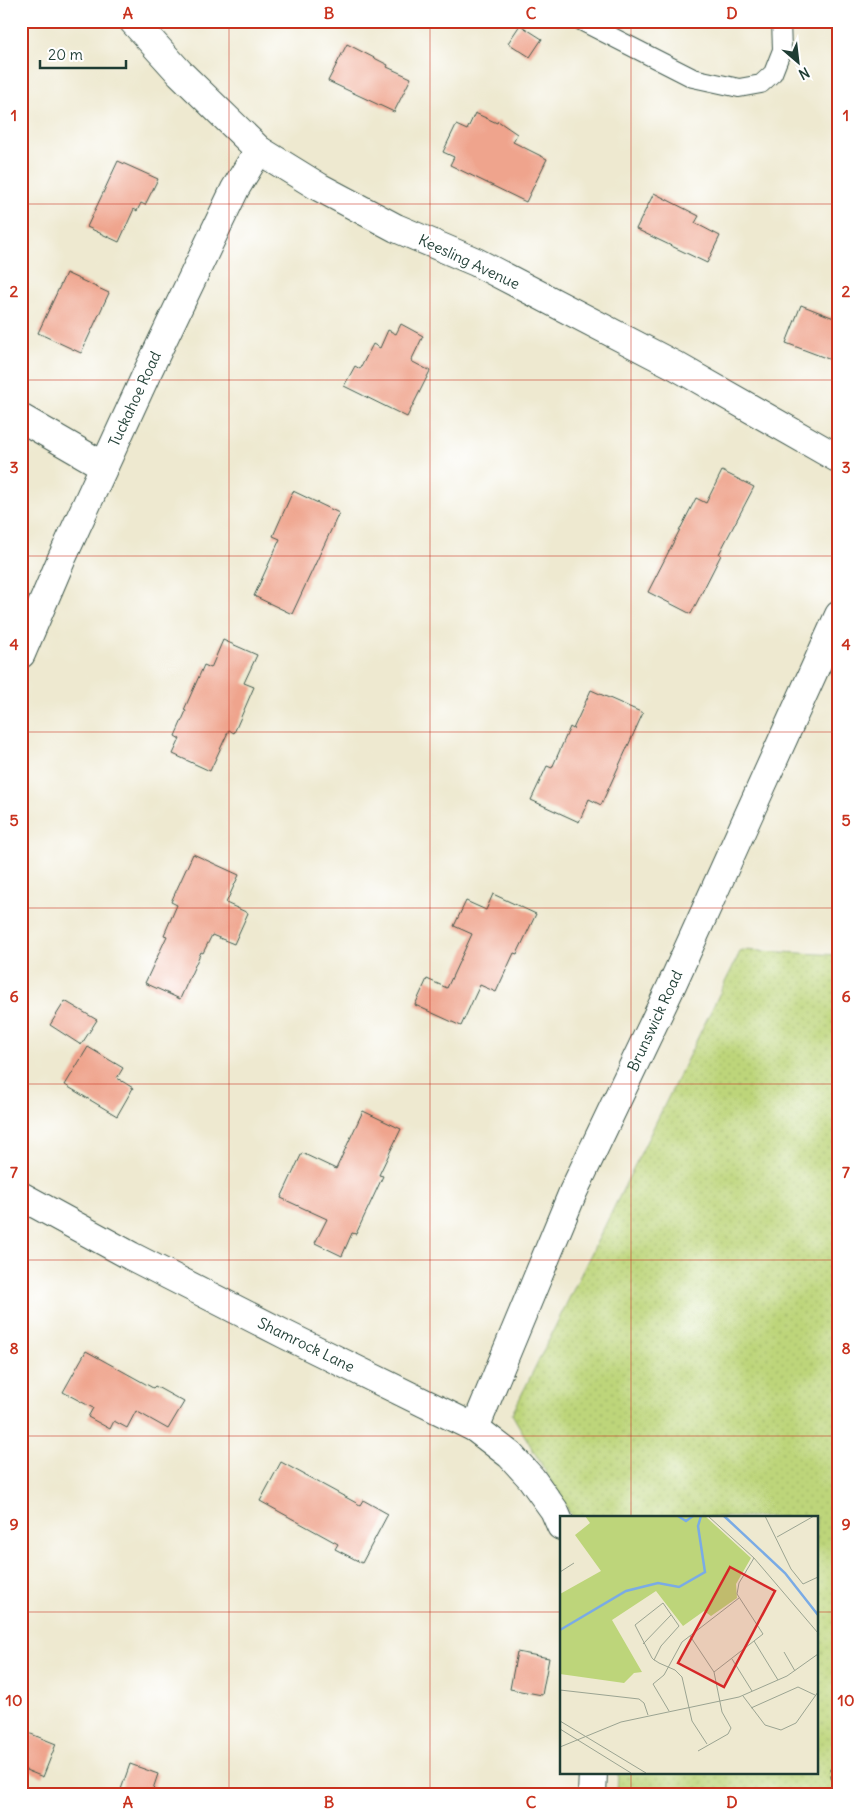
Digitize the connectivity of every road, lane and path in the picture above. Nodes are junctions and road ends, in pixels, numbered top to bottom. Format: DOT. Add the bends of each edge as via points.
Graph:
graph roads {
  1 [pos="133,21"];
  2 [pos="581,21"];
  3 [pos="781,21"];
  4 [pos="259,150"];
  5 [pos="21,418"];
  6 [pos="839,459"];
  7 [pos="104,466"];
  8 [pos="839,615"];
  9 [pos="21,654"];
  10 [pos="21,1196"];
  11 [pos="474,1428"];
  12 [pos="560,1524"];
  13 [pos="839,1760"];
  14 [pos="593,1774"];
  15 [pos="592,1795"];
  16 [pos="835,1795"];
  1 -- 4 [label="street, Keesling Avenue" via="180,73"];
  2 -- 3 [label="lane" via="693,78 739,88 762,84 773,73 782,50"];
  4 -- 6 [label="street, Keesling Avenue" via="318,187 396,228 476,262 676,366"];
  4 -- 7 [label="street, Tuckahoe Road" via="235,188"];
  5 -- 7 [label="street"];
  7 -- 9 [label="street, Tuckahoe Road"];
  8 -- 11 [label="street, Brunswick Road" via="670,989 573,1192"];
  10 -- 11 [label="street, Shamrock Lane" via="131,1256"];
  11 -- 12 [label="street, Shamrock Lane" via="510,1455 531,1478"];
  13 -- 16 [label="path" via="831,1770"];
  14 -- 15 [label="street"];
}
